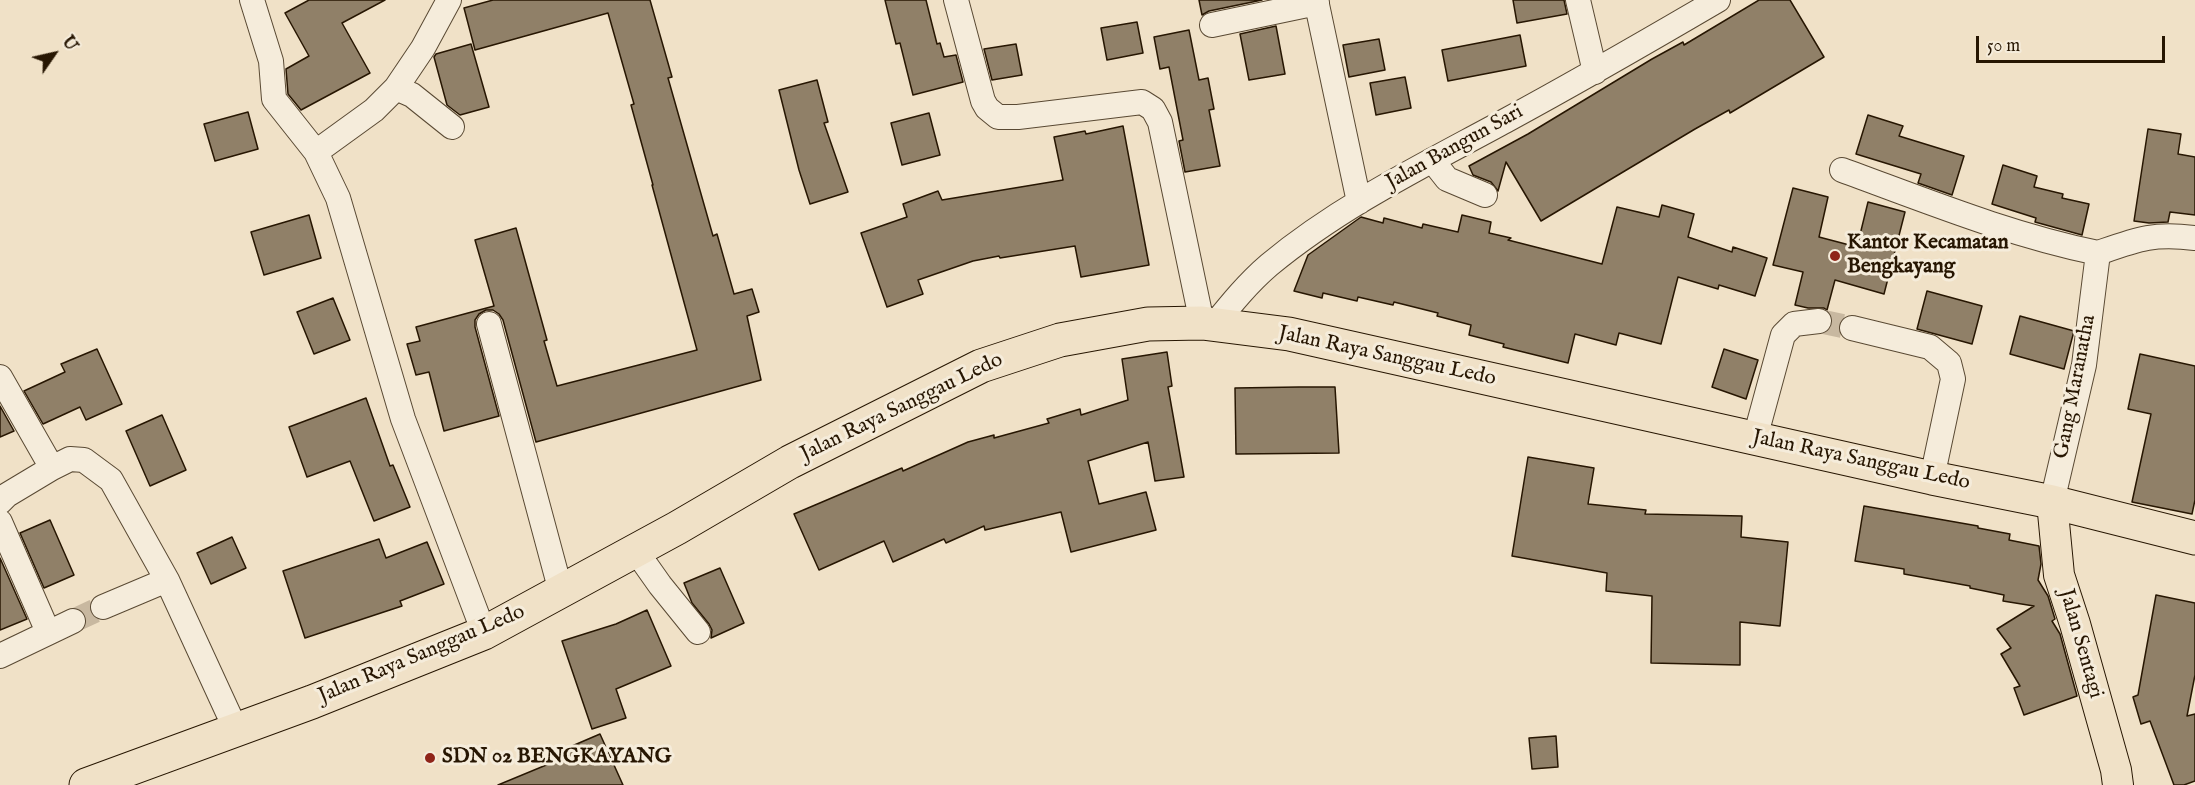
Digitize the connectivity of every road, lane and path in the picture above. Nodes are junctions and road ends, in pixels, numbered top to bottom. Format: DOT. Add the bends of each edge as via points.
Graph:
graph roads {
  1 [pos="252,0"];
  2 [pos="956,0"];
  3 [pos="1578,0"];
  4 [pos="1718,0"];
  5 [pos="444,2"];
  6 [pos="1316,2"];
  7 [pos="1212,25"];
  8 [pos="1595,72"];
  9 [pos="396,88"];
  10 [pos="452,127"];
  11 [pos="316,152"];
  12 [pos="1432,160"];
  13 [pos="1842,170"];
  14 [pos="1485,195"];
  15 [pos="1359,202"];
  16 [pos="2195,238"];
  17 [pos="2098,253"];
  18 [pos="1819,321"];
  19 [pos="489,324"];
  20 [pos="1208,324"];
  21 [pos="1851,328"];
  22 [pos="0,377"];
  23 [pos="1755,438"];
  24 [pos="52,468"];
  25 [pos="1932,478"];
  26 [pos="0,502"];
  27 [pos="2052,502"];
  28 [pos="0,522"];
  29 [pos="2195,538"];
  30 [pos="636,551"];
  31 [pos="167,580"];
  32 [pos="561,592"];
  33 [pos="103,607"];
  34 [pos="73,621"];
  35 [pos="48,632"];
  36 [pos="698,632"];
  37 [pos="484,633"];
  38 [pos="0,656"];
  39 [pos="236,730"];
  40 [pos="95,784"];
  41 [pos="2118,785"];
  1 -- 11 [label="street" via="271,61 274,99"];
  2 -- 20 [label="street" via="984,101 998,117 1142,102 1153,109 1160,122"];
  3 -- 8 [label="street"];
  4 -- 8 [label="street, Jalan Bangun Sari"];
  5 -- 9 [label="street" via="423,48"];
  6 -- 7 [label="street"];
  6 -- 15 [label="street"];
  8 -- 12 [label="street, Jalan Bangun Sari"];
  9 -- 10 [label="street" via="412,95"];
  9 -- 11 [label="street" via="374,110"];
  11 -- 37 [label="street" via="338,198 403,419"];
  12 -- 14 [label="street" via="1447,179"];
  12 -- 15 [label="street, Jalan Bangun Sari"];
  13 -- 17 [label="street" via="1967,217"];
  15 -- 20 [label="street, Jalan Bangun Sari" via="1268,266"];
  16 -- 17 [label="street" via="2147,237"];
  17 -- 27 [label="street, Gang Maranatha" via="2084,365"];
  18 -- 23 [label="street" via="1794,324 1783,335"];
  19 -- 32 [label="street"];
  20 -- 23 [label="highway, Jalan Raya Sanggau Ledo" via="1289,334"];
  20 -- 30 [label="highway, Jalan Raya Sanggau Ledo" via="1148,324 1108,330 1060,340 981,366 790,462"];
  21 -- 25 [label="street" via="1930,347 1949,363 1953,379"];
  22 -- 24 [label="street"];
  23 -- 25 [label="highway, Jalan Raya Sanggau Ledo"];
  24 -- 26 [label="street"];
  24 -- 31 [label="street" via="70,459 84,460 111,480"];
  25 -- 27 [label="highway, Jalan Raya Sanggau Ledo"];
  27 -- 29 [label="highway, Jalan Raya Sanggau Ledo"];
  27 -- 41 [label="main road, Jalan Sentagi" via="2059,575"];
  28 -- 35 [label="street"];
  30 -- 32 [label="highway, Jalan Raya Sanggau Ledo"];
  30 -- 36 [label="street"];
  31 -- 33 [label="street"];
  31 -- 39 [label="street"];
  32 -- 37 [label="highway, Jalan Raya Sanggau Ledo"];
  34 -- 35 [label="street"];
  35 -- 38 [label="street"];
  37 -- 39 [label="highway, Jalan Raya Sanggau Ledo"];
  39 -- 40 [label="highway, Jalan Raya Sanggau Ledo"];
}
